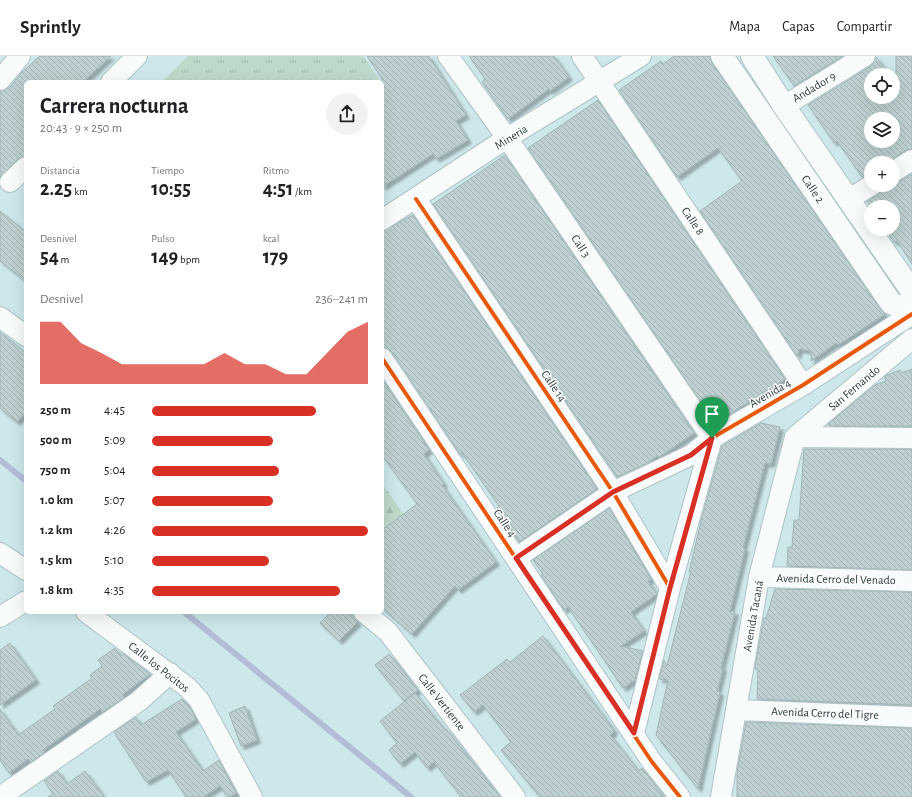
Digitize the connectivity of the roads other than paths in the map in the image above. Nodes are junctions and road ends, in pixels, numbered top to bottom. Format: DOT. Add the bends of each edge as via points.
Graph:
graph roads {
  1 [pos="20,56"];
  2 [pos="138,56"];
  3 [pos="448,56"];
  4 [pos="582,56"];
  5 [pos="641,56"];
  6 [pos="722,56"];
  7 [pos="752,56"];
  8 [pos="866,56"];
  9 [pos="0,80"];
  10 [pos="113,80"];
  11 [pos="599,82"];
  12 [pos="784,106"];
  13 [pos="507,138"];
  14 [pos="912,160"];
  15 [pos="900,168"];
  16 [pos="24,169"];
  17 [pos="10,182"];
  18 [pos="864,190"];
  19 [pos="416,199"];
  20 [pos="849,199"];
  21 [pos="384,219"];
  22 [pos="912,296"];
  23 [pos="912,313"];
  24 [pos="0,317"];
  25 [pos="24,335"];
  26 [pos="912,339"];
  27 [pos="384,361"];
  28 [pos="803,385"];
  29 [pos="795,437"];
  30 [pos="712,438"];
  31 [pos="912,438"];
  32 [pos="613,492"];
  33 [pos="0,553"];
  34 [pos="516,558"];
  35 [pos="24,569"];
  36 [pos="759,577"];
  37 [pos="912,581"];
  38 [pos="670,588"];
  39 [pos="24,602"];
  40 [pos="89,614"];
  41 [pos="366,614"];
  42 [pos="0,617"];
  43 [pos="170,673"];
  44 [pos="737,710"];
  45 [pos="912,716"];
  46 [pos="634,733"];
  47 [pos="0,797"];
  48 [pos="252,797"];
  49 [pos="515,797"];
  50 [pos="680,797"];
  51 [pos="721,797"];
  1 -- 9 [label="street"];
  2 -- 10 [label="street"];
  3 -- 13 [label="street, Call 3"];
  4 -- 11 [label="street, Calle 8"];
  5 -- 11 [label="street, Mineria"];
  6 -- 23 [label="street, Calle 2" via="891,303"];
  7 -- 12 [label="street, Calle 2"];
  8 -- 12 [label="street, Andador 9"];
  11 -- 13 [label="street, Mineria"];
  11 -- 28 [label="street, Calle 8"];
  12 -- 20 [label="street, Calle 2"];
  13 -- 19 [label="street, Mineria"];
  13 -- 30 [label="street, Call 3"];
  14 -- 15 [label="street"];
  16 -- 17 [label="street"];
  18 -- 20 [label="street"];
  19 -- 21 [label="street, Mineria"];
  19 -- 32 [label="street, Calle 14"];
  20 -- 22 [label="street, Calle 2" via="911,290"];
  23 -- 28 [label="street, Avenida 4"];
  24 -- 25 [label="street"];
  26 -- 29 [label="street, San Fernando"];
  27 -- 34 [label="street, Calle 4"];
  28 -- 30 [label="street, Avenida 4"];
  29 -- 31 [label="street"];
  29 -- 36 [label="street, Avenida Tacaná"];
  30 -- 32 [label="street, Avenida 4" via="691,455"];
  30 -- 38 [label="street"];
  32 -- 34 [label="street, Avenida 4"];
  32 -- 38 [label="street, Calle 14"];
  33 -- 35 [label="street"];
  34 -- 46 [label="street, Calle 4"];
  36 -- 37 [label="street, Avenida Cerro del Venado"];
  36 -- 44 [label="street, Avenida Tacaná"];
  38 -- 46 [label="street"];
  39 -- 42 [label="street"];
  40 -- 43 [label="street, Calle los Pocitos"];
  41 -- 49 [label="street, Calle Vertiente" via="388,632"];
  43 -- 47 [label="street" via="139,701"];
  43 -- 48 [label="street, Calle los Pocitos" via="187,686 199,700"];
  44 -- 45 [label="street, Avenida Cerro del Tigre"];
  44 -- 51 [label="street, Avenida Tacaná"];
  46 -- 50 [label="street, Calle 4" via="652,762"];
}
